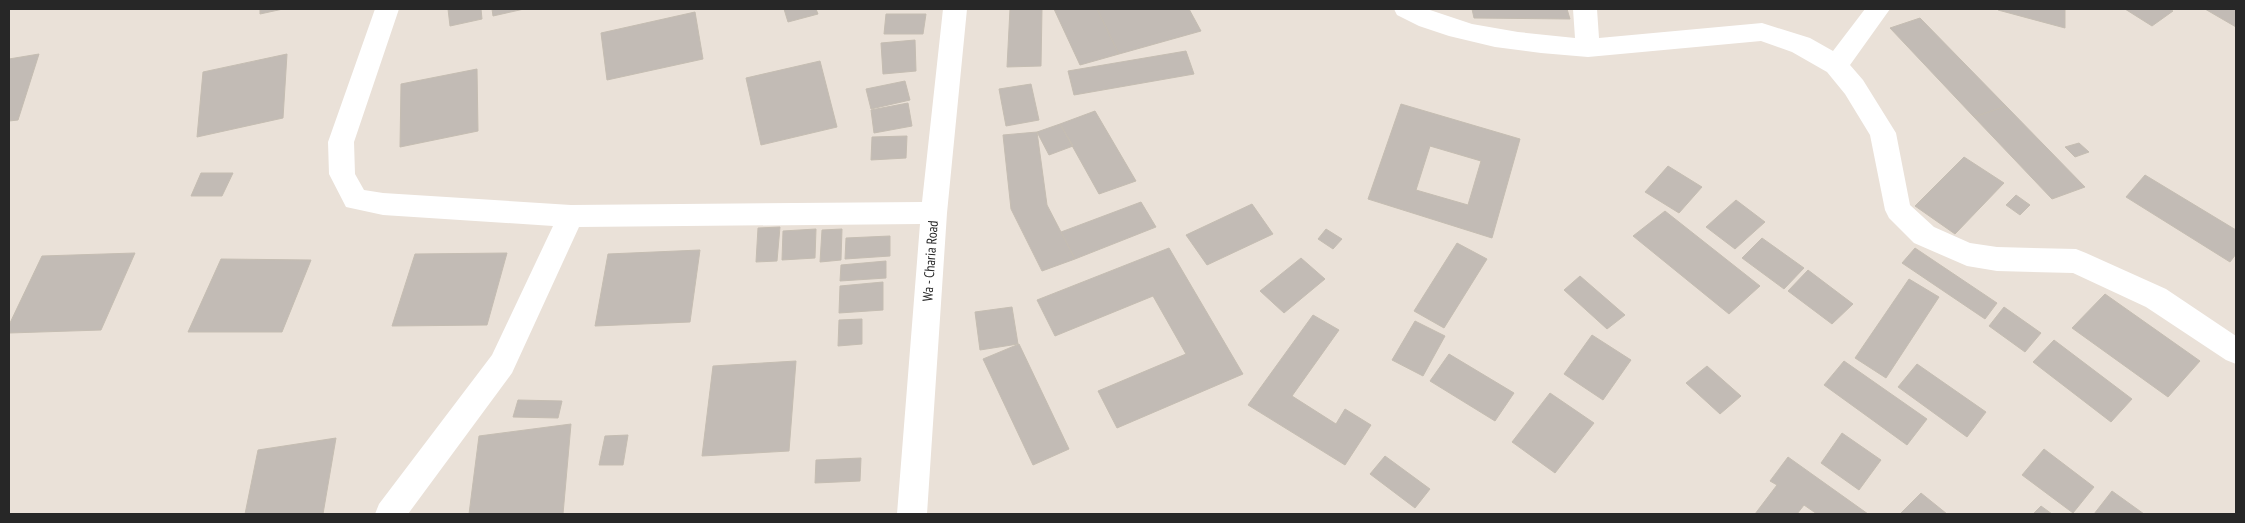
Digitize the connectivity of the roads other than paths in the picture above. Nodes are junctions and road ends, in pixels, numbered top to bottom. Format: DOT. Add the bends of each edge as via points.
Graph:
graph roads {
  1 [pos="387,9"];
  2 [pos="955,9"];
  3 [pos="1406,9"];
  4 [pos="1585,9"];
  5 [pos="1878,9"];
  6 [pos="1588,48"];
  7 [pos="1836,65"];
  8 [pos="934,213"];
  9 [pos="571,216"];
  10 [pos="2236,351"];
  11 [pos="390,514"];
  12 [pos="912,514"];
  1 -- 9 [label="street" via="341,142 342,174 355,199 383,204"];
  2 -- 8 [label="street, Wa - Charia Road"];
  3 -- 6 [label="street" via="1427,20 1488,38"];
  4 -- 6 [label="street"];
  5 -- 7 [label="street"];
  6 -- 7 [label="street" via="1762,32 1801,45"];
  7 -- 10 [label="street" via="1883,133 1898,210 1924,235 1967,254 1997,259 2076,261 2156,298"];
  8 -- 9 [label="street"];
  8 -- 12 [label="street, Wa - Charia Road"];
  9 -- 11 [label="street" via="502,364"];
}
